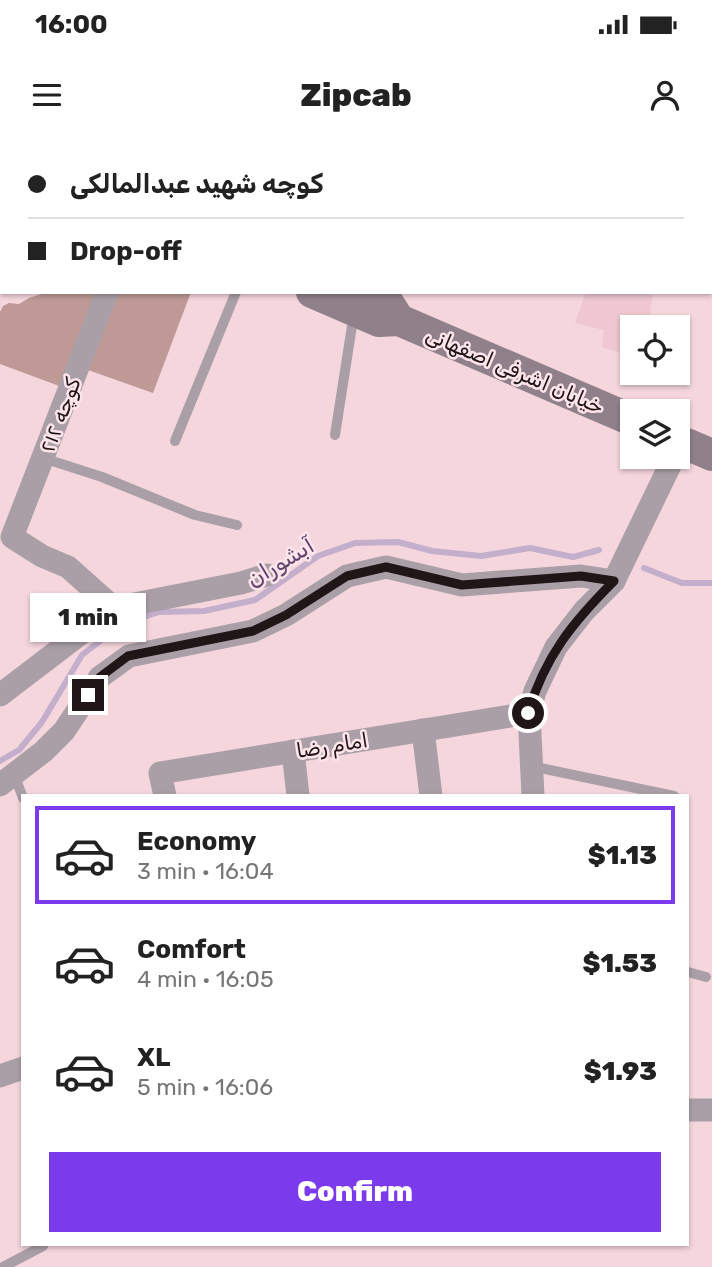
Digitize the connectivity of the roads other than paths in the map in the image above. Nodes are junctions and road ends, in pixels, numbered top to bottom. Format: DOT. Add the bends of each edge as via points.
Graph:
graph roads {
  1 [pos="106,294"];
  2 [pos="235,294"];
  3 [pos="323,294"];
  4 [pos="363,301"];
  5 [pos="620,415"];
  6 [pos="335,435"];
  7 [pos="175,441"];
  8 [pos="690,450"];
  9 [pos="712,455"];
  10 [pos="43,458"];
  11 [pos="667,469"];
  12 [pos="237,525"];
  13 [pos="267,575"];
  14 [pos="614,581"];
  15 [pos="114,608"];
  16 [pos="0,695"];
  17 [pos="528,713"];
  18 [pos="424,730"];
  19 [pos="293,751"];
  20 [pos="531,766"];
  21 [pos="7,779"];
  22 [pos="165,794"];
  23 [pos="298,794"];
  24 [pos="431,794"];
  25 [pos="533,794"];
  26 [pos="664,794"];
  27 [pos="21,796"];
  28 [pos="689,972"];
  29 [pos="706,977"];
  30 [pos="21,1069"];
  31 [pos="0,1076"];
  32 [pos="689,1110"];
  33 [pos="712,1110"];
  34 [pos="43,1246"];
  35 [pos="4,1267"];
  1 -- 10 [label="street, کوچه ۲۱۲"];
  2 -- 7 [label="lane"];
  3 -- 4 [label="main road, خیابان اشرفی اصفهانی"];
  4 -- 5 [label="main road, خیابان اشرفی اصفهانی" via="385,298 399,320"];
  4 -- 6 [label="lane"];
  8 -- 9 [label="main road"];
  10 -- 12 [label="lane" via="195,515"];
  10 -- 15 [label="street, کوچه ۲۱۲" via="12,537 68,567"];
  11 -- 14 [label="street"];
  13 -- 15 [label="street"];
  14 -- 17 [label="street" via="556,647"];
  14 -- 21 [label="street" via="581,576 462,585 386,567 347,576 253,631 128,656 100,677 64,731"];
  15 -- 16 [label="street"];
  17 -- 18 [label="street, امام رضا"];
  17 -- 20 [label="street"];
  18 -- 19 [label="street, امام رضا"];
  18 -- 24 [label="street"];
  19 -- 22 [label="street, امام رضا" via="160,773"];
  19 -- 23 [label="street"];
  20 -- 25 [label="street"];
  20 -- 26 [label="lane"];
  21 -- 27 [label="lane"];
  28 -- 29 [label="lane"];
  30 -- 31 [label="street"];
  32 -- 33 [label="street"];
  34 -- 35 [label="lane"];
}
